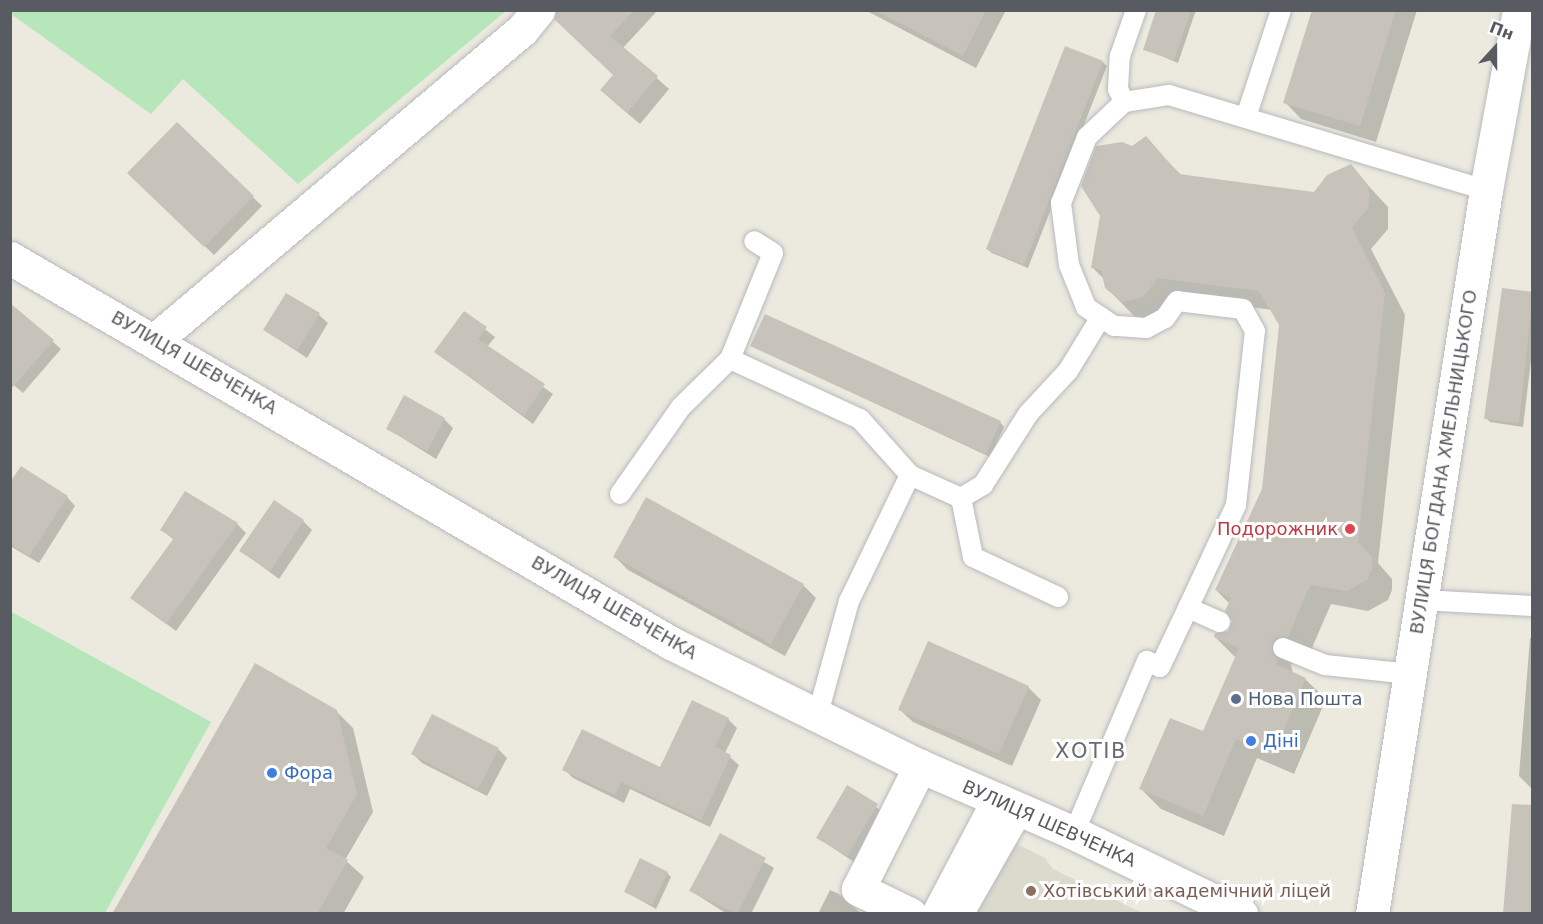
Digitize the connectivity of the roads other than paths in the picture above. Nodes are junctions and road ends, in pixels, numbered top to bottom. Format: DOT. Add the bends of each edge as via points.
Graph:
graph roads {
  1 [pos="538,10"];
  2 [pos="1136,10"];
  3 [pos="1281,10"];
  4 [pos="1519,10"];
  5 [pos="1124,102"];
  6 [pos="1246,117"];
  7 [pos="1486,190"];
  8 [pos="754,241"];
  9 [pos="10,258"];
  10 [pos="1101,317"];
  11 [pos="155,340"];
  12 [pos="730,359"];
  13 [pos="910,475"];
  14 [pos="620,494"];
  15 [pos="961,498"];
  16 [pos="1058,597"];
  17 [pos="1422,600"];
  18 [pos="1533,606"];
  19 [pos="1188,608"];
  20 [pos="1220,622"];
  21 [pos="1283,648"];
  22 [pos="1411,674"];
  23 [pos="817,717"];
  24 [pos="920,766"];
  25 [pos="1011,806"];
  26 [pos="1074,833"];
  27 [pos="910,914"];
  28 [pos="938,914"];
  29 [pos="964,914"];
  30 [pos="1241,914"];
  31 [pos="1372,914"];
  1 -- 11 [label="street" via="522,30"];
  2 -- 5 [label="lane" via="1120,56 1118,89"];
  3 -- 6 [label="lane"];
  4 -- 7 [label="street, ВУЛИЦЯ БОГДАНА ХМЕЛЬНИЦЬКОГО"];
  5 -- 6 [label="lane" via="1169,95"];
  5 -- 10 [label="lane" via="1087,136 1061,203 1069,265 1086,307"];
  6 -- 7 [label="lane"];
  7 -- 17 [label="street, ВУЛИЦЯ БОГДАНА ХМЕЛЬНИЦЬКОГО"];
  8 -- 12 [label="lane" via="772,253"];
  9 -- 11 [label="street, ВУЛИЦЯ ШЕВЧЕНКА"];
  10 -- 15 [label="lane" via="1068,371 1028,414 983,485"];
  10 -- 19 [label="lane" via="1114,326 1146,328 1165,318 1177,301 1244,309 1255,331 1236,505"];
  11 -- 23 [label="street, ВУЛИЦЯ ШЕВЧЕНКА" via="671,643"];
  12 -- 13 [label="lane" via="860,419"];
  12 -- 14 [label="lane" via="681,407"];
  13 -- 15 [label="lane"];
  13 -- 23 [label="lane" via="849,601"];
  15 -- 16 [label="lane" via="973,557"];
  17 -- 18 [label="lane"];
  17 -- 22 [label="street, ВУЛИЦЯ БОГДАНА ХМЕЛЬНИЦЬКОГО"];
  19 -- 20 [label="lane"];
  19 -- 26 [label="lane" via="1160,667 1147,661"];
  21 -- 22 [label="lane" via="1325,665"];
  22 -- 31 [label="street, ВУЛИЦЯ БОГДАНА ХМЕЛЬНИЦЬКОГО"];
  23 -- 24 [label="street, ВУЛИЦЯ ШЕВЧЕНКА"];
  24 -- 25 [label="street, ВУЛИЦЯ ШЕВЧЕНКА"];
  24 -- 27 [label="street" via="858,889"];
  25 -- 26 [label="street, ВУЛИЦЯ ШЕВЧЕНКА"];
  25 -- 28 [label="street"];
  25 -- 29 [label="lane"];
  26 -- 30 [label="street, ВУЛИЦЯ ШЕВЧЕНКА"];
}
